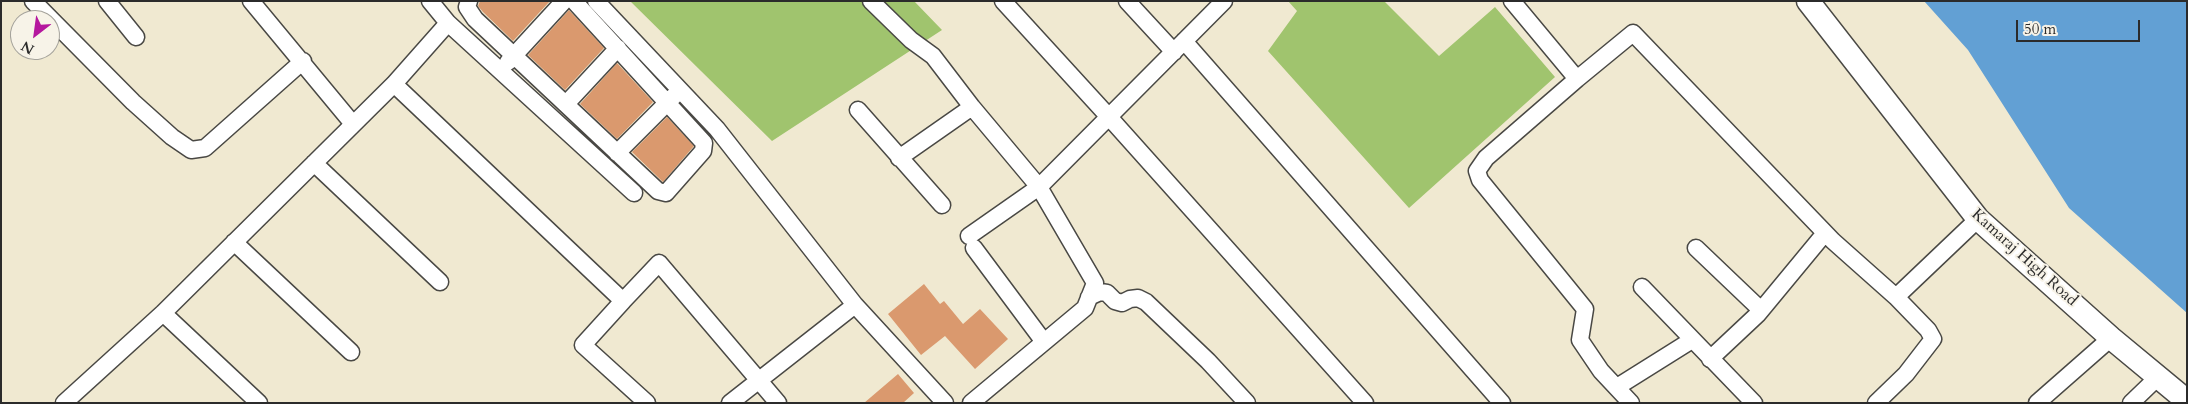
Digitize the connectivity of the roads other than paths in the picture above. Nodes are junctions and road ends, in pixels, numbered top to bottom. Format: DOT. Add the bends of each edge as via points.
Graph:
graph roads {
  1 [pos="33,1"];
  2 [pos="107,1"];
  3 [pos="251,1"];
  4 [pos="430,1"];
  5 [pos="469,1"];
  6 [pos="564,1"];
  7 [pos="574,1"];
  8 [pos="596,1"];
  9 [pos="870,1"];
  10 [pos="1003,1"];
  11 [pos="1127,1"];
  12 [pos="1224,1"];
  13 [pos="1808,1"];
  14 [pos="1517,3"];
  15 [pos="448,23"];
  16 [pos="136,37"];
  17 [pos="1179,46"];
  18 [pos="618,48"];
  19 [pos="514,54"];
  20 [pos="303,61"];
  21 [pos="501,71"];
  22 [pos="1577,79"];
  23 [pos="394,84"];
  24 [pos="680,90"];
  25 [pos="667,101"];
  26 [pos="566,104"];
  27 [pos="972,107"];
  28 [pos="858,110"];
  29 [pos="1109,117"];
  30 [pos="353,124"];
  31 [pos="617,153"];
  32 [pos="899,158"];
  33 [pos="314,163"];
  34 [pos="1039,187"];
  35 [pos="634,193"];
  36 [pos="942,205"];
  37 [pos="1978,219"];
  38 [pos="1825,233"];
  39 [pos="234,242"];
  40 [pos="1696,248"];
  41 [pos="440,282"];
  42 [pos="1642,286"];
  43 [pos="1089,297"];
  44 [pos="1896,297"];
  45 [pos="624,301"];
  46 [pos="855,305"];
  47 [pos="1761,310"];
  48 [pos="163,313"];
  49 [pos="2111,338"];
  50 [pos="1692,340"];
  51 [pos="1044,342"];
  52 [pos="350,352"];
  53 [pos="1710,359"];
  54 [pos="2158,378"];
  55 [pos="760,380"];
  56 [pos="1617,387"];
  57 [pos="75,399"];
  58 [pos="1497,401"];
  59 [pos="2187,401"];
  60 [pos="259,403"];
  61 [pos="647,403"];
  62 [pos="730,403"];
  63 [pos="778,403"];
  64 [pos="945,403"];
  65 [pos="971,403"];
  66 [pos="1247,403"];
  67 [pos="1364,403"];
  68 [pos="1632,403"];
  69 [pos="1754,403"];
  70 [pos="1876,403"];
  71 [pos="2038,403"];
  72 [pos="2131,403"];
  1 -- 20 [label="street" via="133,102 191,150 205,148"];
  2 -- 16 [label="street"];
  3 -- 20 [label="street"];
  4 -- 15 [label="street"];
  5 -- 19 [label="street" via="467,7 471,15"];
  6 -- 19 [label="street"];
  7 -- 18 [label="street"];
  8 -- 24 [label="street"];
  9 -- 27 [label="street" via="933,56"];
  10 -- 29 [label="street"];
  11 -- 17 [label="street"];
  12 -- 17 [label="street"];
  13 -- 37 [label="street, Kamaraj High Road"];
  14 -- 22 [label="street"];
  15 -- 21 [label="street"];
  15 -- 23 [label="street"];
  17 -- 29 [label="street"];
  17 -- 58 [label="street"];
  18 -- 25 [label="street"];
  18 -- 26 [label="street"];
  19 -- 21 [label="street"];
  19 -- 26 [label="street"];
  20 -- 30 [label="street"];
  21 -- 35 [label="street"];
  22 -- 38 [label="street" via="1632,34"];
  22 -- 56 [label="street" via="1486,158 1477,171 1480,180 1585,309 1580,340"];
  23 -- 30 [label="street"];
  23 -- 45 [label="street"];
  24 -- 25 [label="street"];
  24 -- 46 [label="street" via="717,129"];
  25 -- 31 [label="street"];
  25 -- 31 [label="street" via="702,139 704,146 669,190 666,193 658,191"];
  26 -- 31 [label="street"];
  27 -- 32 [label="street"];
  27 -- 34 [label="street"];
  28 -- 32 [label="street"];
  29 -- 34 [label="street"];
  29 -- 67 [label="street"];
  30 -- 33 [label="street"];
  32 -- 36 [label="street"];
  33 -- 39 [label="street"];
  33 -- 41 [label="street"];
  34 -- 43 [label="street" via="1095,283"];
  34 -- 51 [label="street" via="972,242"];
  37 -- 44 [label="street"];
  37 -- 49 [label="street, Kamaraj High Road"];
  38 -- 44 [label="street"];
  38 -- 47 [label="street"];
  39 -- 48 [label="street"];
  39 -- 52 [label="street"];
  40 -- 47 [label="street"];
  42 -- 50 [label="street"];
  43 -- 51 [label="street" via="1085,308"];
  43 -- 66 [label="street" via="1100,292 1122,303 1138,298 1146,302"];
  44 -- 70 [label="street" via="1933,339 1906,374"];
  45 -- 55 [label="street" via="659,263"];
  45 -- 61 [label="street" via="582,345"];
  46 -- 55 [label="street"];
  46 -- 64 [label="street"];
  47 -- 53 [label="street"];
  48 -- 57 [label="street"];
  48 -- 60 [label="street"];
  49 -- 54 [label="street, Kamaraj High Road"];
  49 -- 71 [label="street"];
  50 -- 53 [label="street"];
  50 -- 56 [label="street"];
  51 -- 65 [label="street"];
  53 -- 69 [label="street"];
  54 -- 59 [label="street, Kamaraj High Road"];
  54 -- 72 [label="street"];
  55 -- 62 [label="street"];
  55 -- 63 [label="street"];
  56 -- 68 [label="street"];
}
